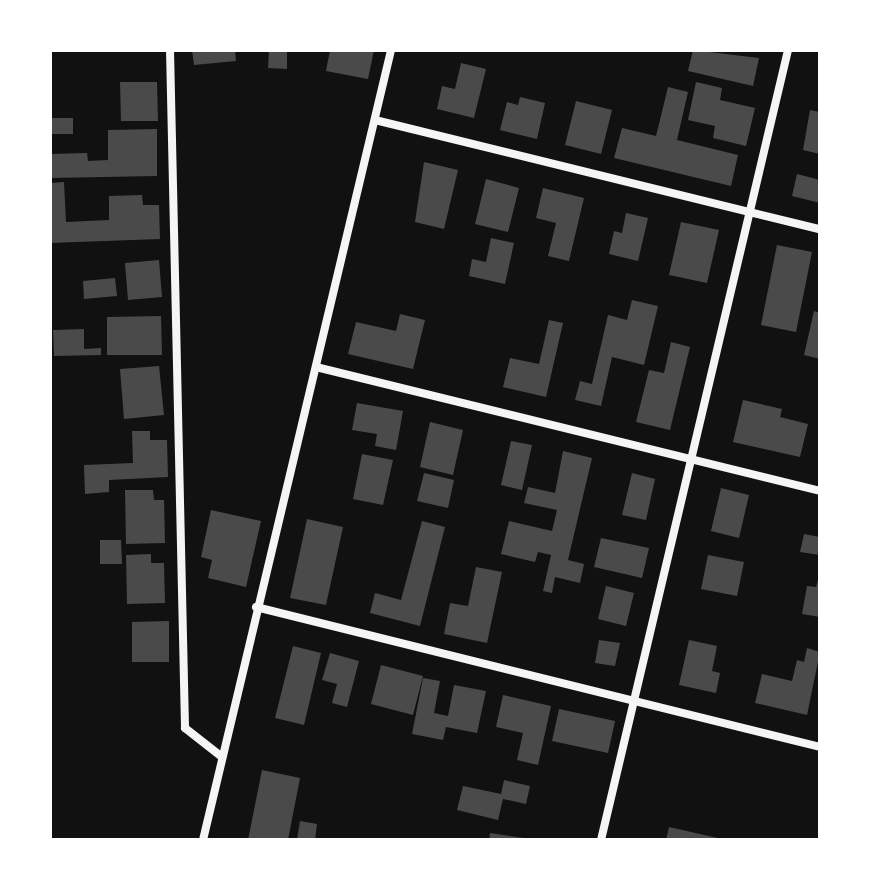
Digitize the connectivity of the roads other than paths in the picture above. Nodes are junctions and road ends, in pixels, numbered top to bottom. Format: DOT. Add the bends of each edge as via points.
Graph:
graph roads {
  1 [pos="170,50"];
  2 [pos="391,50"];
  3 [pos="788,50"];
  4 [pos="375,120"];
  5 [pos="750,212"];
  6 [pos="820,229"];
  7 [pos="316,367"];
  8 [pos="691,460"];
  9 [pos="820,491"];
  10 [pos="256,607"];
  11 [pos="634,700"];
  12 [pos="820,747"];
  13 [pos="222,757"];
  14 [pos="203,840"];
  15 [pos="601,840"];
  1 -- 13 [label="street" via="185,728"];
  2 -- 4 [label="street"];
  3 -- 5 [label="street"];
  4 -- 5 [label="street"];
  4 -- 7 [label="street"];
  5 -- 6 [label="street"];
  5 -- 8 [label="street"];
  7 -- 8 [label="street"];
  7 -- 10 [label="street"];
  8 -- 9 [label="street"];
  8 -- 11 [label="street"];
  10 -- 11 [label="street"];
  10 -- 13 [label="street"];
  11 -- 12 [label="street"];
  11 -- 15 [label="street"];
  13 -- 14 [label="street"];
}
